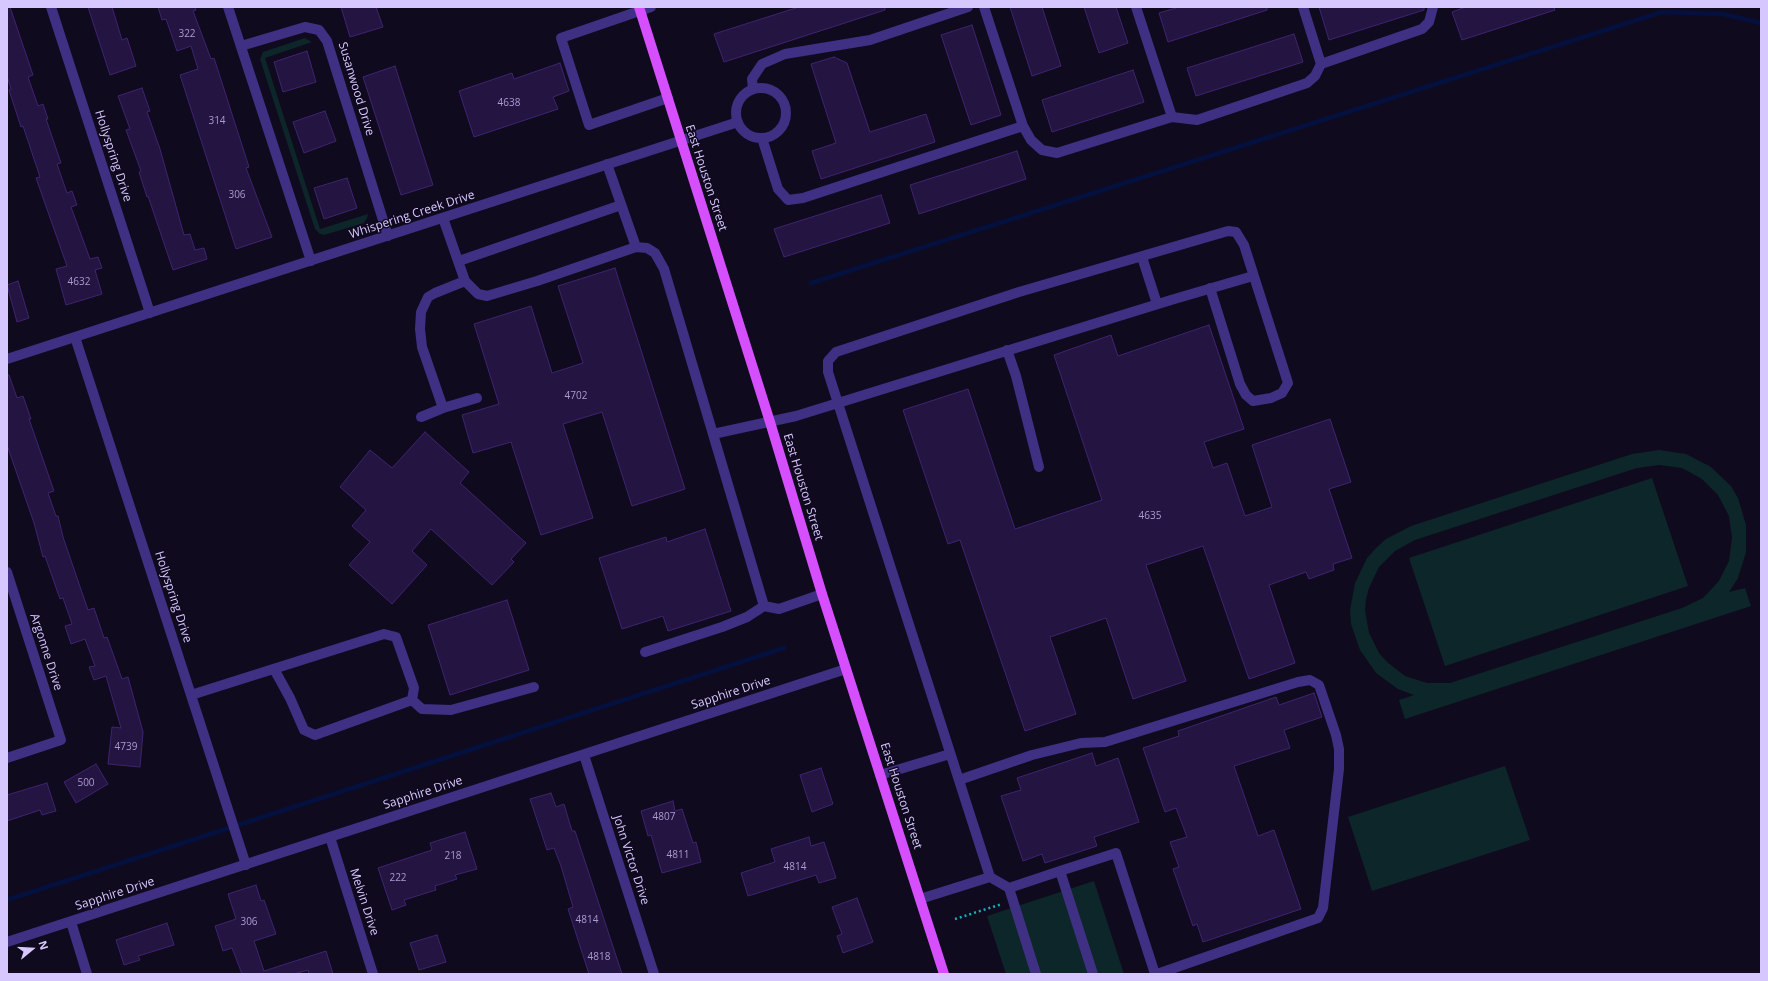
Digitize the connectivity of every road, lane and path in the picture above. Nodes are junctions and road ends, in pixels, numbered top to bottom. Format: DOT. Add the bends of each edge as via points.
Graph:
graph roads {
  1 [pos="51,7"];
  2 [pos="228,7"];
  3 [pos="651,7"];
  4 [pos="968,7"];
  5 [pos="984,7"];
  6 [pos="1136,7"];
  7 [pos="1303,7"];
  8 [pos="1433,7"];
  9 [pos="639,9"];
  10 [pos="241,46"];
  11 [pos="1321,64"];
  12 [pos="752,84"];
  13 [pos="668,98"];
  14 [pos="1172,117"];
  15 [pos="738,122"];
  16 [pos="1023,126"];
  17 [pos="762,138"];
  18 [pos="681,139"];
  19 [pos="607,164"];
  20 [pos="621,205"];
  21 [pos="443,218"];
  22 [pos="388,236"];
  23 [pos="636,247"];
  24 [pos="1142,257"];
  25 [pos="311,261"];
  26 [pos="458,261"];
  27 [pos="1253,276"];
  28 [pos="465,281"];
  29 [pos="1210,288"];
  30 [pos="1157,304"];
  31 [pos="150,313"];
  32 [pos="75,337"];
  33 [pos="1007,350"];
  34 [pos="7,359"];
  35 [pos="477,398"];
  36 [pos="838,402"];
  37 [pos="443,408"];
  38 [pos="421,417"];
  39 [pos="770,422"];
  40 [pos="713,434"];
  41 [pos="1039,467"];
  42 [pos="7,572"];
  43 [pos="822,594"];
  44 [pos="764,606"];
  45 [pos="645,652"];
  46 [pos="846,669"];
  47 [pos="274,670"];
  48 [pos="534,687"];
  49 [pos="190,695"];
  50 [pos="412,700"];
  51 [pos="584,754"];
  52 [pos="950,754"];
  53 [pos="7,758"];
  54 [pos="880,775"];
  55 [pos="959,780"];
  56 [pos="330,838"];
  57 [pos="246,865"];
  58 [pos="1060,871"];
  59 [pos="990,877"];
  60 [pos="1009,888"];
  61 [pos="920,899"];
  62 [pos="1004,904"];
  63 [pos="955,919"];
  64 [pos="71,922"];
  65 [pos="7,942"];
  66 [pos="87,974"];
  67 [pos="373,974"];
  68 [pos="654,974"];
  69 [pos="944,974"];
  70 [pos="1036,974"];
  71 [pos="1093,974"];
  72 [pos="1156,974"];
  1 -- 31 [label="street, Hollyspring Drive"];
  2 -- 10 [label="street"];
  3 -- 9 [label="street"];
  4 -- 12 [label="street" via="870,40 785,54 762,64"];
  5 -- 16 [label="street"];
  6 -- 14 [label="street"];
  7 -- 11 [label="street"];
  8 -- 11 [label="street" via="1429,22 1422,29"];
  9 -- 13 [label="main road, East Houston Street"];
  9 -- 13 [label="street" via="561,38 589,125"];
  10 -- 22 [label="street, Susanwood Drive" via="305,27 318,30 327,41"];
  10 -- 25 [label="street"];
  11 -- 14 [label="street" via="1316,76 1307,83 1197,120"];
  12 -- 15 [label="street" via="740,98 736,114"];
  12 -- 17 [label="street" via="778,94 786,110 782,127 775,134"];
  13 -- 18 [label="main road, East Houston Street"];
  14 -- 16 [label="street" via="1057,153 1042,150 1030,140"];
  15 -- 17 [label="street" via="742,130"];
  15 -- 18 [label="street, Whispering Creek Drive"];
  16 -- 17 [label="street" via="803,198 788,200 778,189"];
  18 -- 19 [label="street, Whispering Creek Drive"];
  18 -- 39 [label="main road, East Houston Street"];
  19 -- 20 [label="street"];
  19 -- 21 [label="street, Whispering Creek Drive"];
  20 -- 23 [label="street"];
  20 -- 26 [label="street"];
  21 -- 22 [label="street, Whispering Creek Drive"];
  21 -- 26 [label="street"];
  22 -- 25 [label="street, Whispering Creek Drive"];
  23 -- 28 [label="street" via="487,296 478,294"];
  23 -- 40 [label="street" via="647,248 655,253 664,268"];
  24 -- 27 [label="street" via="1228,231 1236,232 1244,245"];
  24 -- 30 [label="street"];
  24 -- 36 [label="street" via="1019,292 836,352 828,361 828,372"];
  25 -- 31 [label="street, Whispering Creek Drive"];
  26 -- 28 [label="street"];
  27 -- 29 [label="street"];
  27 -- 29 [label="street" via="1288,383 1282,393 1271,398 1253,401 1246,395 1240,384"];
  28 -- 37 [label="street" via="428,297 421,312 422,347"];
  29 -- 30 [label="street"];
  30 -- 33 [label="street"];
  31 -- 32 [label="street, Whispering Creek Drive"];
  32 -- 34 [label="street"];
  32 -- 49 [label="street, Hollyspring Drive"];
  33 -- 36 [label="street"];
  33 -- 41 [label="street"];
  35 -- 37 [label="street"];
  36 -- 39 [label="street"];
  36 -- 52 [label="street"];
  37 -- 38 [label="street"];
  39 -- 40 [label="street"];
  39 -- 43 [label="main road, East Houston Street"];
  40 -- 44 [label="street"];
  42 -- 53 [label="street, Argonne Drive" via="61,740"];
  43 -- 44 [label="street" via="779,609"];
  43 -- 46 [label="main road, East Houston Street"];
  44 -- 45 [label="street" via="747,617 722,627"];
  46 -- 51 [label="street, Sapphire Drive"];
  46 -- 54 [label="main road, East Houston Street"];
  47 -- 49 [label="street"];
  47 -- 50 [label="street" via="304,730 315,735"];
  47 -- 50 [label="street" via="384,634 396,637 414,688"];
  48 -- 50 [label="street" via="452,710 422,709"];
  49 -- 57 [label="street, Hollyspring Drive"];
  51 -- 56 [label="street, Sapphire Drive"];
  51 -- 68 [label="street, John Victor Drive"];
  52 -- 54 [label="street"];
  52 -- 55 [label="street"];
  54 -- 61 [label="main road, East Houston Street"];
  55 -- 59 [label="street"];
  55 -- 72 [label="street" via="1032,755 1081,742 1105,742 1298,682 1310,680 1319,685 1336,736 1340,769 1323,908 1318,918"];
  56 -- 57 [label="street, Sapphire Drive"];
  56 -- 67 [label="street, Melvin Drive"];
  57 -- 64 [label="street, Sapphire Drive"];
  58 -- 60 [label="street"];
  58 -- 71 [label="street"];
  58 -- 72 [label="street" via="1116,853"];
  59 -- 60 [label="street"];
  59 -- 61 [label="street"];
  60 -- 70 [label="street"];
  61 -- 69 [label="main road, East Houston Street"];
  62 -- 63 [label="path"];
  64 -- 65 [label="street, Sapphire Drive"];
  64 -- 66 [label="street"];
}
